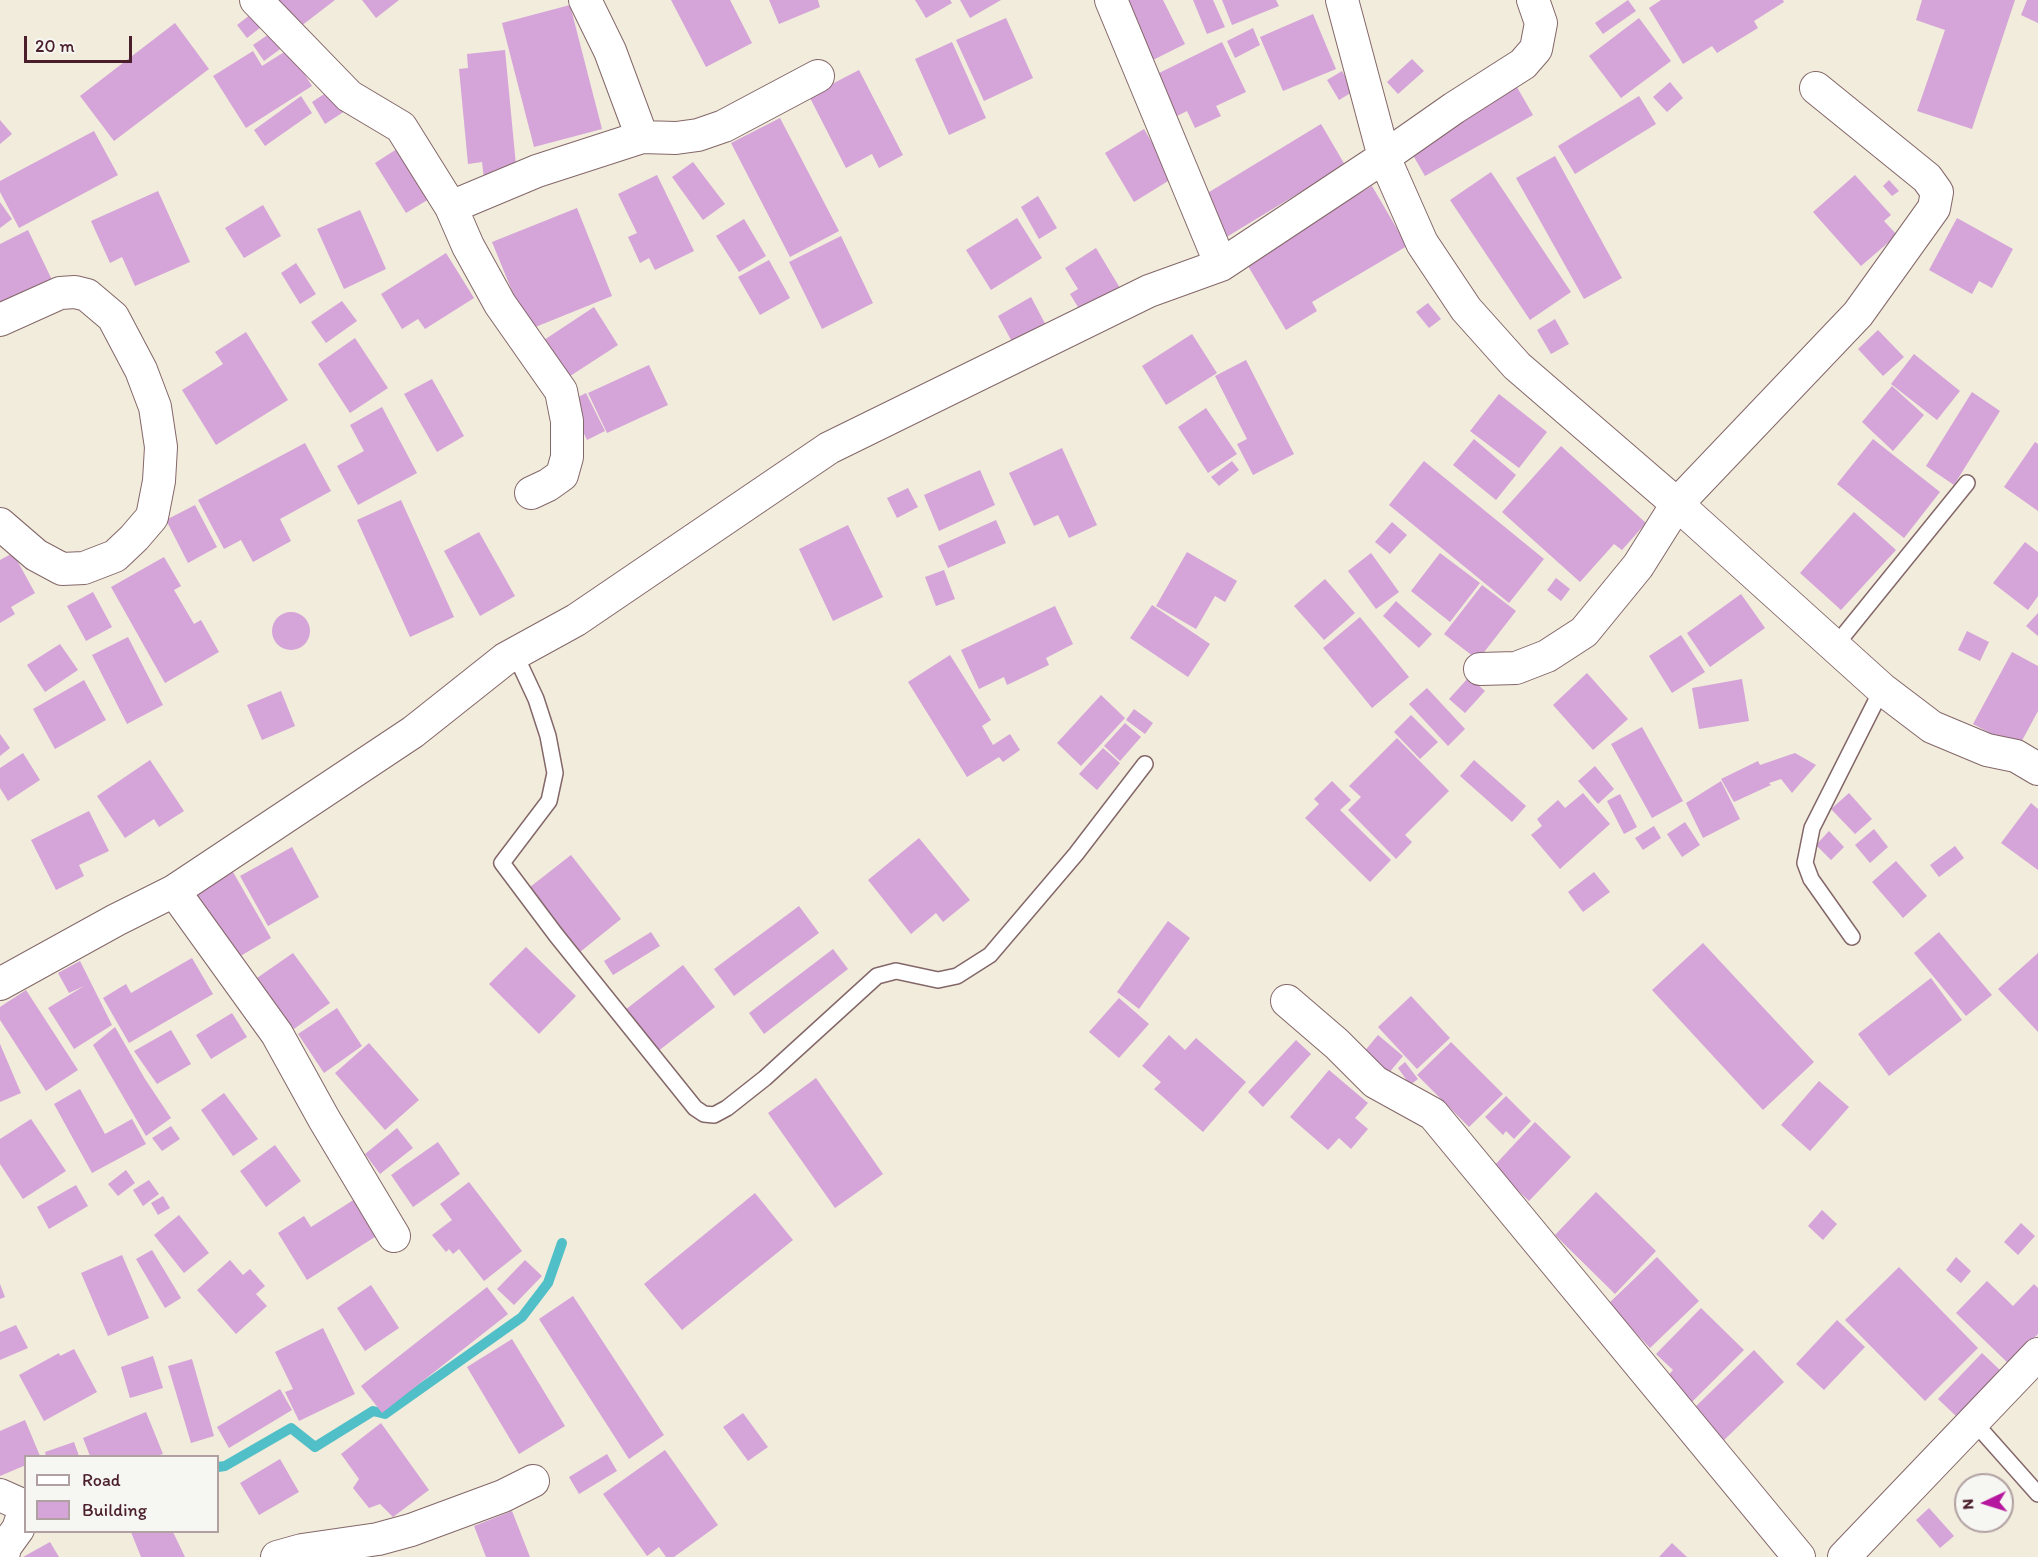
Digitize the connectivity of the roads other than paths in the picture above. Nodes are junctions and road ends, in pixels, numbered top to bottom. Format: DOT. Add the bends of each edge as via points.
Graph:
graph roads {
  1 [pos="256,0"];
  2 [pos="585,0"];
  3 [pos="1111,0"];
  4 [pos="1342,0"];
  5 [pos="1533,0"];
  6 [pos="818,76"];
  7 [pos="1816,88"];
  8 [pos="642,137"];
  9 [pos="1384,157"];
  10 [pos="451,207"];
  11 [pos="1221,265"];
  12 [pos="0,320"];
  13 [pos="1967,483"];
  14 [pos="531,493"];
  15 [pos="1677,504"];
  16 [pos="0,524"];
  17 [pos="1835,646"];
  18 [pos="515,654"];
  19 [pos="1480,669"];
  20 [pos="1882,689"];
  21 [pos="1145,764"];
  22 [pos="2038,770"];
  23 [pos="174,891"];
  24 [pos="1852,937"];
  25 [pos="0,984"];
  26 [pos="1287,1001"];
  27 [pos="394,1236"];
  28 [pos="2038,1354"];
  29 [pos="1974,1422"];
  30 [pos="533,1481"];
  31 [pos="2038,1494"];
  32 [pos="0,1495"];
  33 [pos="3,1557"];
  34 [pos="277,1557"];
  35 [pos="1799,1557"];
  36 [pos="1844,1557"];
  1 -- 10 [label="street" via="349,96 401,127"];
  2 -- 8 [label="street" via="610,51"];
  3 -- 11 [label="street"];
  4 -- 9 [label="street"];
  5 -- 9 [label="street" via="1541,23 1536,48 1523,64"];
  6 -- 8 [label="street" via="724,126 676,138"];
  7 -- 15 [label="street" via="1927,178 1937,192 1934,207 1858,314"];
  8 -- 10 [label="street" via="537,171"];
  9 -- 11 [label="street"];
  9 -- 15 [label="street" via="1422,243 1466,309 1517,366"];
  10 -- 14 [label="street" via="500,304 561,391 567,421 567,457 562,475"];
  11 -- 18 [label="street" via="1149,291 828,448 576,620"];
  12 -- 16 [label="street" via="60,294 87,295 113,317 141,370 155,407 161,447 152,517 115,556 84,568 62,569 36,555"];
  13 -- 17 [label="lane"];
  15 -- 17 [label="street"];
  15 -- 19 [label="street" via="1638,566 1584,632 1547,656 1516,668"];
  17 -- 20 [label="street"];
  18 -- 21 [label="lane" via="536,699 555,772 549,801 502,863 695,1108 704,1114 714,1115 735,1102 877,976 896,971 938,980 957,976 990,955 1069,863"];
  18 -- 23 [label="street" via="413,732"];
  20 -- 22 [label="street" via="1932,727 1987,750 2016,756"];
  20 -- 24 [label="lane" via="1812,828 1805,863 1810,879"];
  23 -- 25 [label="street"];
  23 -- 27 [label="street" via="278,1034"];
  26 -- 35 [label="street" via="1375,1082 1433,1114"];
  28 -- 29 [label="street"];
  29 -- 31 [label="lane"];
  29 -- 36 [label="street"];
  30 -- 34 [label="street" via="411,1530"];
  32 -- 33 [label="street" via="18,1503 23,1515"];
}
